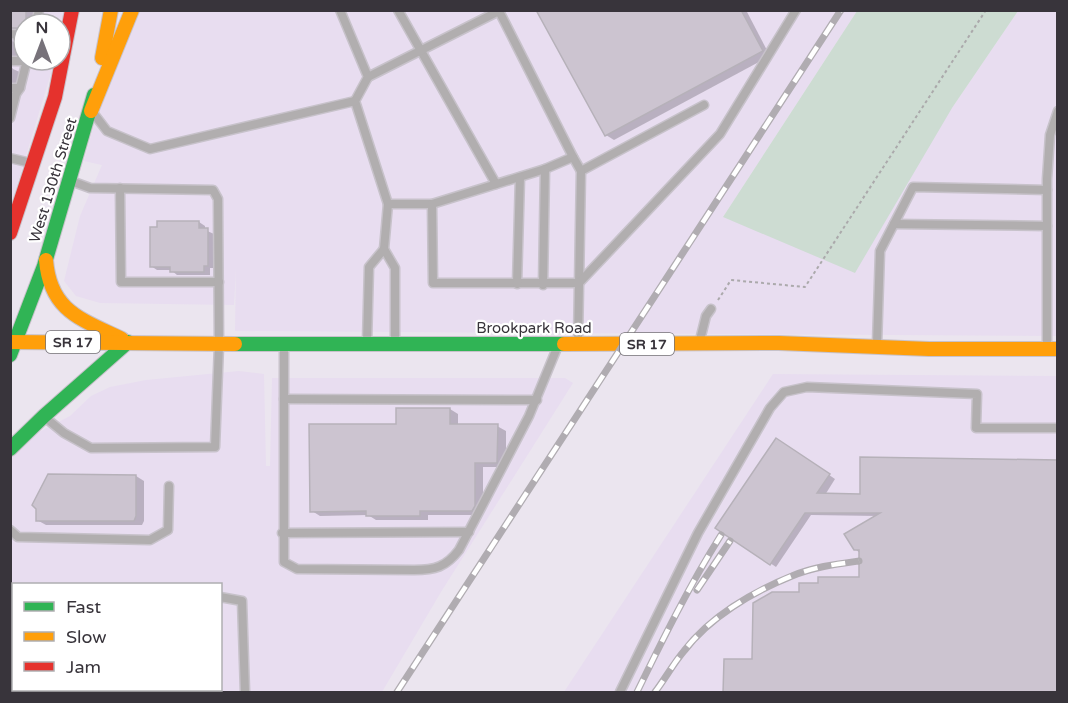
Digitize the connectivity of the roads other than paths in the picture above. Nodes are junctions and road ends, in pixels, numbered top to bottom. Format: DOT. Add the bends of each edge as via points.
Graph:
graph roads {
  1 [pos="72,10"];
  2 [pos="111,10"];
  3 [pos="132,10"];
  4 [pos="340,10"];
  5 [pos="398,10"];
  6 [pos="796,10"];
  7 [pos="420,50"];
  8 [pos="22,72"];
  9 [pos="368,77"];
  10 [pos="15,88"];
  11 [pos="64,100"];
  12 [pos="355,101"];
  13 [pos="704,105"];
  14 [pos="91,111"];
  15 [pos="1058,111"];
  16 [pos="10,117"];
  17 [pos="10,158"];
  18 [pos="573,158"];
  19 [pos="43,168"];
  20 [pos="545,169"];
  21 [pos="581,171"];
  22 [pos="520,177"];
  23 [pos="70,181"];
  24 [pos="496,184"];
  25 [pos="120,188"];
  26 [pos="1047,190"];
  27 [pos="388,204"];
  28 [pos="432,204"];
  29 [pos="13,218"];
  30 [pos="894,224"];
  31 [pos="1047,226"];
  32 [pos="10,233"];
  33 [pos="384,249"];
  34 [pos="46,260"];
  35 [pos="219,282"];
  36 [pos="517,284"];
  37 [pos="579,284"];
  38 [pos="543,285"];
  39 [pos="711,309"];
  40 [pos="14,342"];
  41 [pos="128,342"];
  42 [pos="700,344"];
  43 [pos="219,345"];
  44 [pos="284,345"];
  45 [pos="367,345"];
  46 [pos="396,345"];
  47 [pos="558,345"];
  48 [pos="578,345"];
  49 [pos="877,347"];
  50 [pos="1052,349"];
  51 [pos="10,355"];
  52 [pos="284,399"];
  53 [pos="537,400"];
  54 [pos="44,416"];
  55 [pos="1058,429"];
  56 [pos="10,449"];
  57 [pos="169,486"];
  58 [pos="10,530"];
  59 [pos="282,532"];
  60 [pos="469,532"];
  61 [pos="222,597"];
  62 [pos="245,693"];
  63 [pos="620,693"];
  1 -- 11 [label="main road, West 130th Street"];
  2 -- 14 [label="main road, West 130th Street"];
  3 -- 14 [label="main road"];
  4 -- 9 [label="lane"];
  5 -- 7 [label="lane"];
  6 -- 37 [label="lane" via="720,134"];
  7 -- 9 [label="lane"];
  7 -- 18 [label="lane" via="499,11"];
  7 -- 24 [label="lane"];
  8 -- 10 [label="lane"];
  9 -- 12 [label="lane"];
  10 -- 16 [label="lane"];
  11 -- 14 [label="main road"];
  11 -- 19 [label="main road, West 130th Street"];
  12 -- 14 [label="lane" via="150,149 107,131"];
  12 -- 27 [label="lane"];
  13 -- 21 [label="lane"];
  14 -- 23 [label="main road, West 130th Street"];
  15 -- 26 [label="lane" via="1050,135"];
  17 -- 19 [label="lane"];
  18 -- 20 [label="lane"];
  18 -- 21 [label="lane"];
  19 -- 23 [label="main road"];
  19 -- 29 [label="main road, West 130th Street"];
  20 -- 22 [label="lane"];
  20 -- 38 [label="lane"];
  21 -- 37 [label="lane"];
  22 -- 24 [label="lane"];
  22 -- 36 [label="lane"];
  23 -- 25 [label="lane" via="90,188"];
  23 -- 34 [label="main road, West 130th Street"];
  24 -- 28 [label="lane"];
  25 -- 35 [label="lane" via="213,190 218,200"];
  25 -- 35 [label="lane" via="121,282"];
  26 -- 30 [label="lane" via="913,187"];
  26 -- 31 [label="lane"];
  27 -- 28 [label="lane"];
  27 -- 33 [label="lane"];
  28 -- 36 [label="lane" via="433,283"];
  29 -- 32 [label="main road, West 130th Street"];
  30 -- 31 [label="lane"];
  30 -- 49 [label="lane" via="880,251"];
  31 -- 50 [label="lane"];
  33 -- 45 [label="lane" via="369,267"];
  33 -- 46 [label="lane" via="395,268"];
  34 -- 40 [label="main road, West 130th Street"];
  34 -- 41 [label="main road" via="55,297 80,318"];
  35 -- 43 [label="lane"];
  36 -- 38 [label="lane"];
  37 -- 38 [label="lane"];
  37 -- 48 [label="lane"];
  39 -- 42 [label="lane"];
  40 -- 41 [label="main road, Brookpark Road / SR 17"];
  40 -- 51 [label="main road, West 130th Street"];
  41 -- 43 [label="main road, Brookpark Road / SR 17"];
  41 -- 54 [label="main road"];
  42 -- 48 [label="main road, Brookpark Road / SR 17"];
  42 -- 49 [label="main road, Brookpark Road / SR 17"];
  43 -- 44 [label="main road, Brookpark Road / SR 17"];
  43 -- 54 [label="lane" via="215,447 91,448"];
  44 -- 45 [label="main road, Brookpark Road / SR 17"];
  44 -- 52 [label="lane"];
  45 -- 46 [label="main road, Brookpark Road / SR 17"];
  46 -- 47 [label="main road, Brookpark Road / SR 17"];
  47 -- 48 [label="main road, Brookpark Road / SR 17"];
  47 -- 53 [label="lane"];
  49 -- 50 [label="main road, Brookpark Road / SR 17"];
  52 -- 53 [label="lane"];
  52 -- 59 [label="lane"];
  53 -- 60 [label="lane"];
  54 -- 56 [label="main road"];
  55 -- 63 [label="lane" via="976,428 978,394 807,387 784,392 770,408 698,532"];
  57 -- 58 [label="lane" via="168,530 150,540 18,537"];
  59 -- 60 [label="lane"];
  59 -- 60 [label="lane" via="282,556 289,566 414,570 432,570 450,561"];
  61 -- 62 [label="lane" via="242,601"];
}
